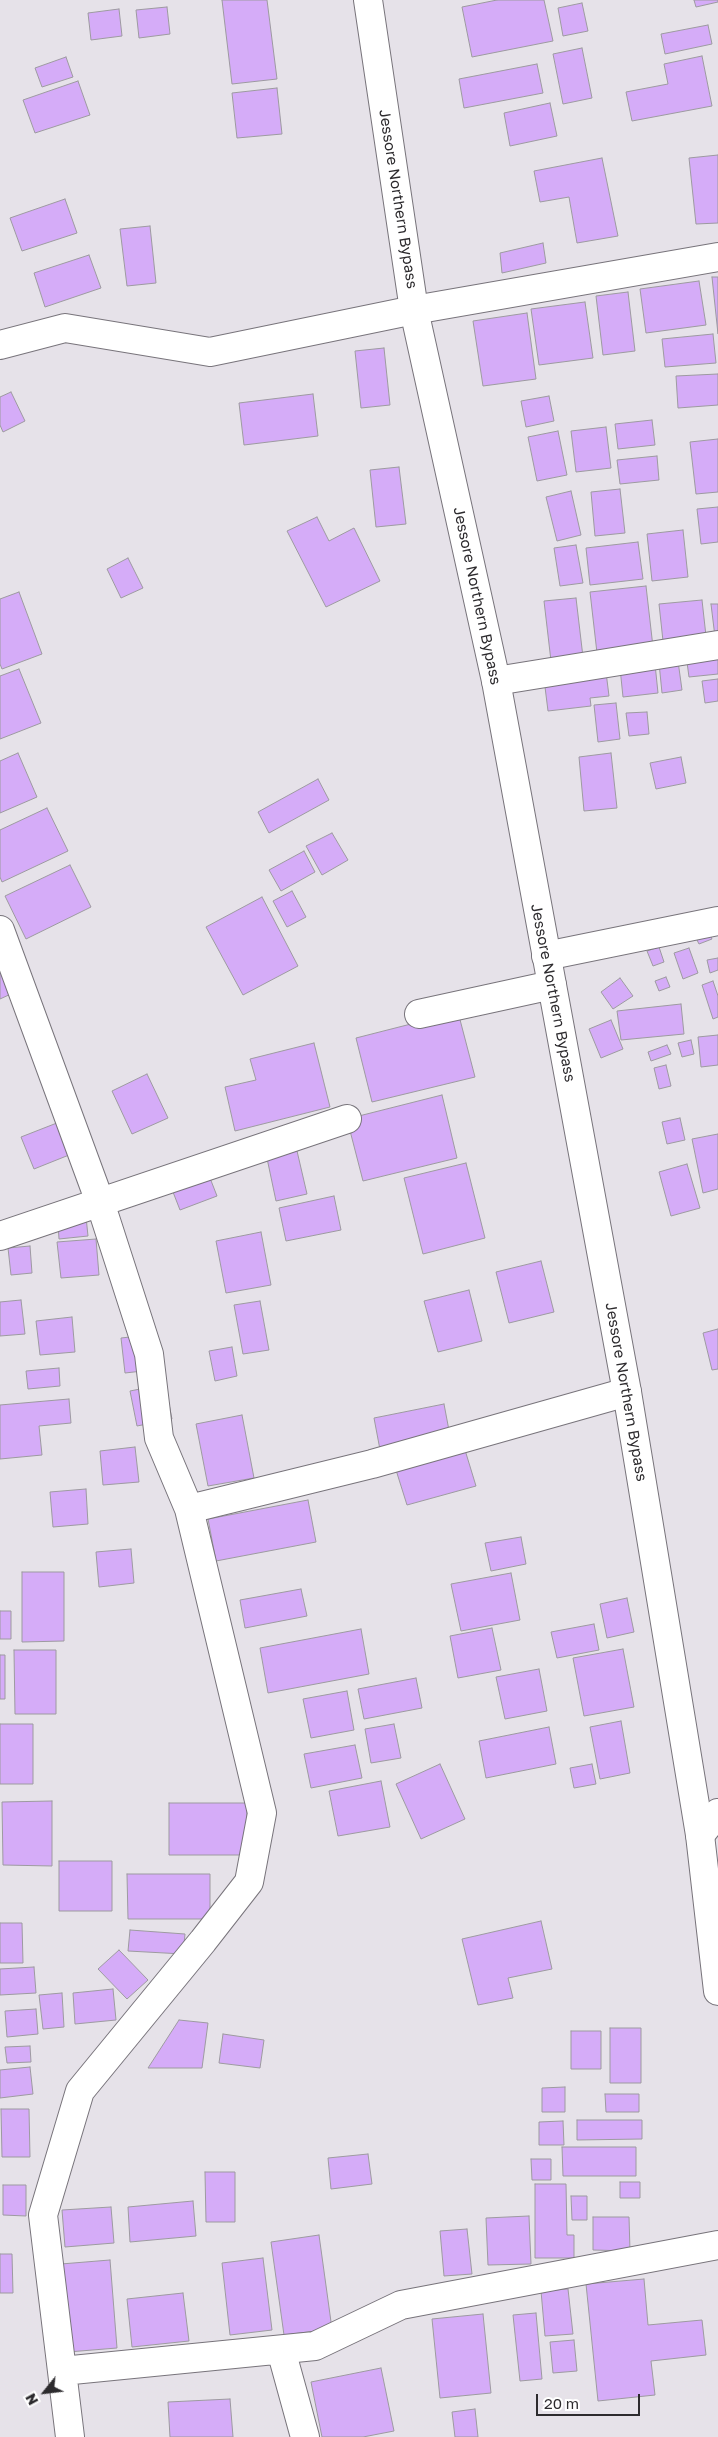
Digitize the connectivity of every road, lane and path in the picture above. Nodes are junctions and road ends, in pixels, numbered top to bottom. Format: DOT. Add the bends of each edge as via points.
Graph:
graph roads {
  1 [pos="368,0"];
  2 [pos="718,257"];
  3 [pos="414,310"];
  4 [pos="0,345"];
  5 [pos="718,645"];
  6 [pos="496,681"];
  7 [pos="718,921"];
  8 [pos="0,930"];
  9 [pos="546,956"];
  10 [pos="552,985"];
  11 [pos="11,997"];
  12 [pos="420,1014"];
  13 [pos="347,1119"];
  14 [pos="100,1202"];
  15 [pos="0,1236"];
  16 [pos="627,1392"];
  17 [pos="189,1509"];
  18 [pos="718,1813"];
  19 [pos="700,1835"];
  20 [pos="718,1991"];
  21 [pos="718,2245"];
  22 [pos="281,2350"];
  23 [pos="62,2371"];
  24 [pos="70,2437"];
  25 [pos="305,2437"];
  1 -- 3 [label="main road, Jessore Northern Bypass"];
  2 -- 3 [label="main road"];
  3 -- 4 [label="main road" via="210,352 65,328"];
  3 -- 6 [label="main road, Jessore Northern Bypass"];
  5 -- 6 [label="main road"];
  6 -- 9 [label="main road, Jessore Northern Bypass"];
  7 -- 9 [label="main road"];
  8 -- 11 [label="main road"];
  9 -- 10 [label="main road, Jessore Northern Bypass"];
  10 -- 12 [label="main road"];
  10 -- 16 [label="main road, Jessore Northern Bypass"];
  11 -- 14 [label="main road"];
  13 -- 14 [label="main road"];
  14 -- 15 [label="main road"];
  14 -- 17 [label="main road" via="149,1354 160,1438"];
  16 -- 17 [label="main road" via="372,1464"];
  16 -- 19 [label="main road, Jessore Northern Bypass"];
  17 -- 23 [label="main road" via="262,1812 249,1882 80,2091 43,2215"];
  18 -- 19 [label="main road"];
  19 -- 20 [label="main road, Jessore Northern Bypass"];
  21 -- 22 [label="main road" via="401,2305 315,2346"];
  22 -- 23 [label="main road"];
  22 -- 25 [label="main road"];
  23 -- 24 [label="main road"];
}
